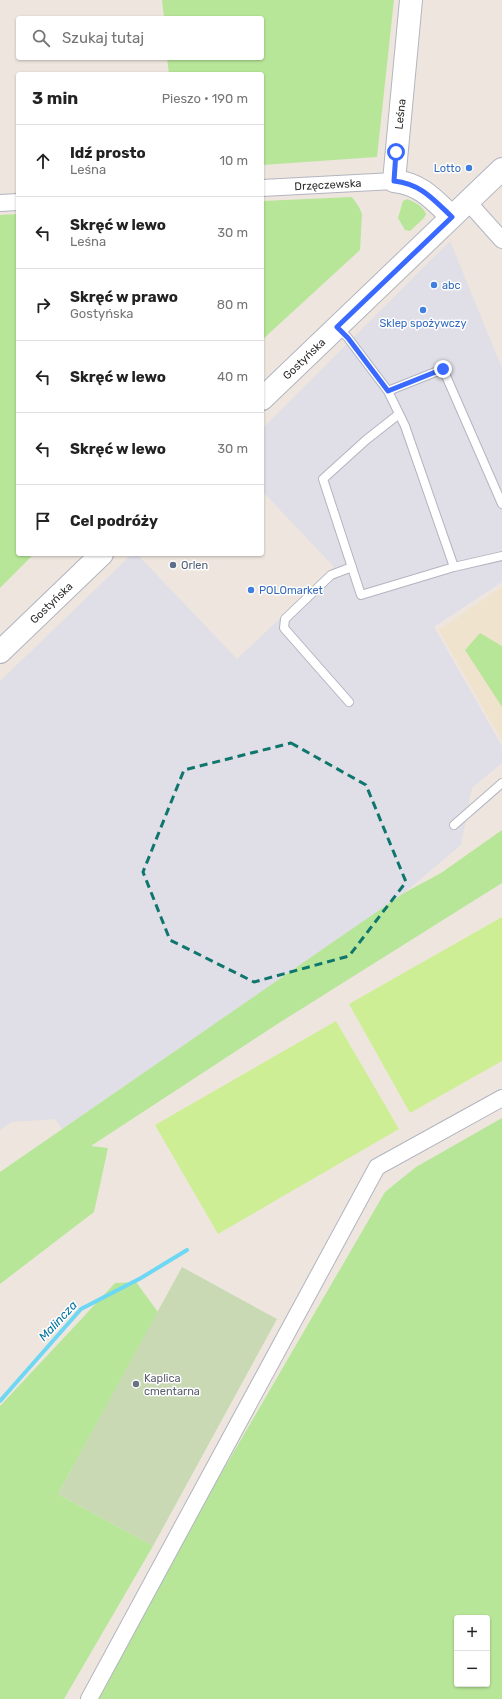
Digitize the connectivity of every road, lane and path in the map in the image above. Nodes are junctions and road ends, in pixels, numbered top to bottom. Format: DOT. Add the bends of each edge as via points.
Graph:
graph roads {
  1 [pos="411,0"];
  2 [pos="502,169"];
  3 [pos="394,181"];
  4 [pos="264,188"];
  5 [pos="16,202"];
  6 [pos="468,202"];
  7 [pos="0,203"];
  8 [pos="452,217"];
  9 [pos="502,240"];
  10 [pos="337,327"];
  11 [pos="388,391"];
  12 [pos="264,397"];
  13 [pos="399,414"];
  14 [pos="502,504"];
  15 [pos="100,556"];
  16 [pos="502,556"];
  17 [pos="352,567"];
  18 [pos="454,567"];
  19 [pos="0,652"];
  20 [pos="349,702"];
  21 [pos="502,783"];
  22 [pos="454,824"];
  23 [pos="502,1098"];
  24 [pos="89,1699"];
  1 -- 3 [label="street, Leśna"];
  2 -- 6 [label="street, Gostyńska"];
  3 -- 4 [label="street, Drzęczewska"];
  3 -- 8 [label="street" via="425,192"];
  5 -- 7 [label="street"];
  6 -- 8 [label="street, Gostyńska"];
  6 -- 9 [label="street"];
  8 -- 10 [label="street, Gostyńska"];
  10 -- 11 [label="lane"];
  10 -- 12 [label="street, Gostyńska"];
  11 -- 13 [label="lane"];
  11 -- 14 [label="lane" via="443,369"];
  13 -- 17 [label="lane" via="323,479"];
  13 -- 18 [label="lane"];
  15 -- 19 [label="street, Gostyńska"];
  16 -- 18 [label="lane"];
  17 -- 18 [label="lane" via="361,595"];
  17 -- 20 [label="lane" via="331,575 285,619 284,624 284,628"];
  21 -- 22 [label="lane"];
  23 -- 24 [label="street" via="378,1167"];
}
